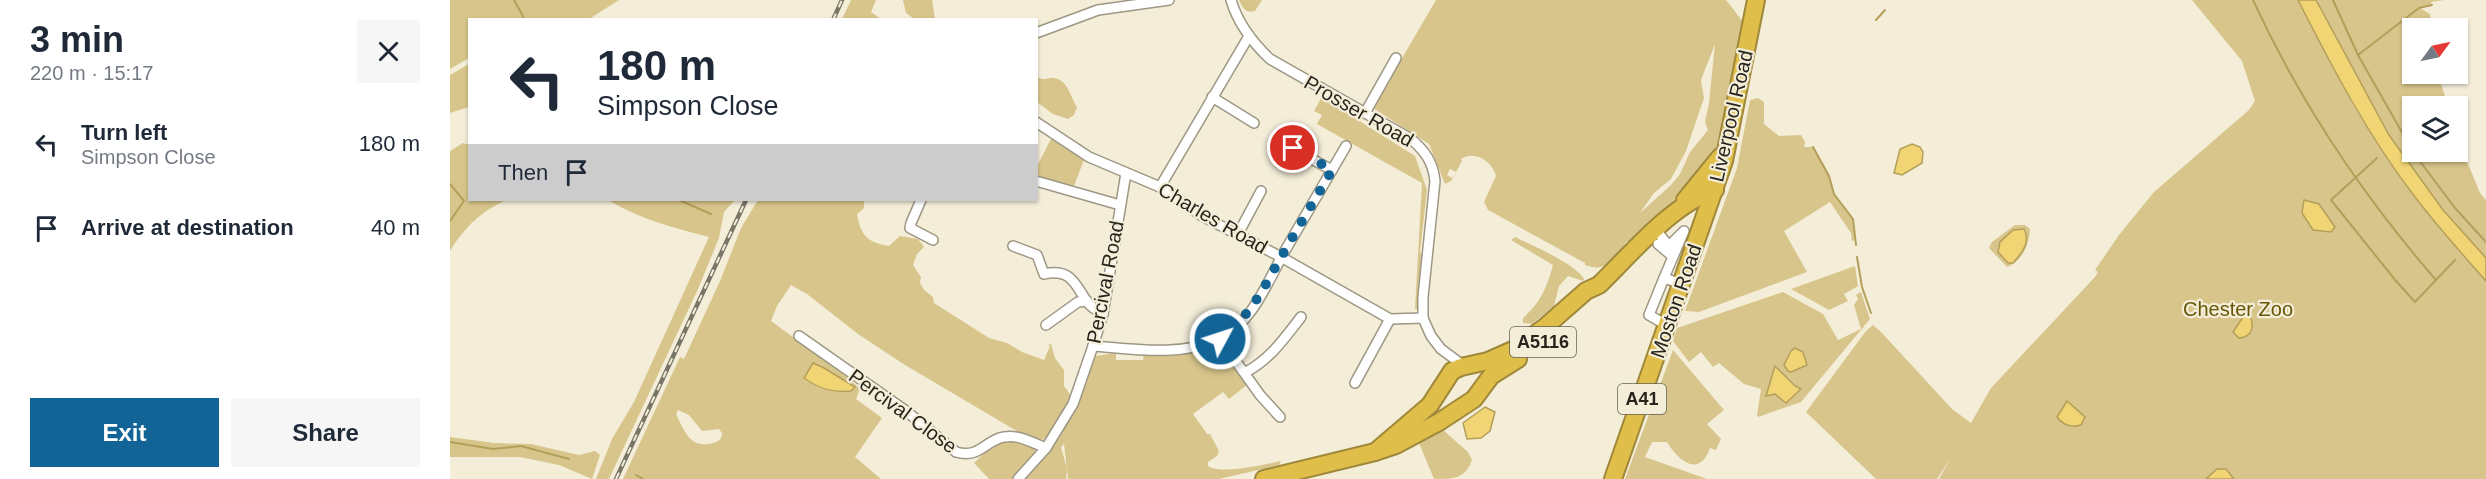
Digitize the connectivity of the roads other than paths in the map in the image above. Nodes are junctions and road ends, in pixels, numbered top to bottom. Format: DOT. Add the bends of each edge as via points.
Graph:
graph roads {
  1 [pos="1169,0"];
  2 [pos="1231,0"];
  3 [pos="1756,0"];
  4 [pos="1121,3"];
  5 [pos="1038,32"];
  6 [pos="1249,36"];
  7 [pos="1396,58"];
  8 [pos="1212,97"];
  9 [pos="1365,113"];
  10 [pos="1038,123"];
  11 [pos="1254,123"];
  12 [pos="1730,137"];
  13 [pos="1346,146"];
  14 [pos="1293,148"];
  15 [pos="1332,170"];
  16 [pos="1126,173"];
  17 [pos="1038,182"];
  18 [pos="1161,187"];
  19 [pos="1715,190"];
  20 [pos="1261,191"];
  21 [pos="921,201"];
  22 [pos="1120,205"];
  23 [pos="1661,231"];
  24 [pos="1238,234"];
  25 [pos="933,240"];
  26 [pos="1013,246"];
  27 [pos="1673,256"];
  28 [pos="1281,257"];
  29 [pos="1690,263"];
  30 [pos="1664,278"];
  31 [pos="1682,284"];
  32 [pos="1599,285"];
  33 [pos="1087,301"];
  34 [pos="1103,315"];
  35 [pos="1301,317"];
  36 [pos="1424,318"];
  37 [pos="1390,319"];
  38 [pos="1046,325"];
  39 [pos="1668,326"];
  40 [pos="800,336"];
  41 [pos="1220,339"];
  42 [pos="1093,346"];
  43 [pos="1440,349"];
  44 [pos="1467,367"];
  45 [pos="1246,372"];
  46 [pos="1446,380"];
  47 [pos="1355,383"];
  48 [pos="1475,396"];
  49 [pos="1280,417"];
  50 [pos="1046,448"];
  51 [pos="1374,452"];
  52 [pos="1018,479"];
  53 [pos="1264,479"];
  54 [pos="1613,479"];
  1 -- 4 [label="street"];
  2 -- 6 [label="street, Prosser Road"];
  3 -- 12 [label="highway, Liverpool Road / A41"];
  4 -- 5 [label="street"];
  6 -- 8 [label="street"];
  6 -- 9 [label="street, Prosser Road" via="1270,58"];
  7 -- 9 [label="street"];
  8 -- 11 [label="street"];
  8 -- 18 [label="street"];
  9 -- 36 [label="street, Prosser Road" via="1422,148 1434,170"];
  10 -- 16 [label="street, Charles Road" via="1089,157"];
  12 -- 19 [label="highway, Liverpool Road / A41"];
  12 -- 23 [label="highway" via="1710,171"];
  13 -- 15 [label="street"];
  14 -- 15 [label="street"];
  15 -- 28 [label="street"];
  16 -- 18 [label="street, Charles Road"];
  16 -- 22 [label="street, Percival Road"];
  17 -- 22 [label="street"];
  18 -- 24 [label="street, Charles Road" via="1202,216"];
  19 -- 23 [label="highway, Liverpool Road / A5116" via="1690,202"];
  19 -- 29 [label="highway, Moston Road / A41"];
  20 -- 24 [label="street"];
  21 -- 25 [label="street" via="910,228"];
  22 -- 34 [label="street, Percival Road"];
  23 -- 27 [label="street"];
  23 -- 27 [label="street" via="1670,246 1684,231"];
  23 -- 32 [label="highway, Liverpool Road / A5116"];
  24 -- 28 [label="street, Charles Road"];
  26 -- 33 [label="street" via="1037,255 1044,274 1074,281"];
  27 -- 29 [label="street"];
  27 -- 30 [label="street"];
  28 -- 37 [label="street, Charles Road"];
  28 -- 41 [label="street" via="1255,305 1243,321"];
  29 -- 31 [label="highway, Moston Road / A41"];
  30 -- 31 [label="street"];
  30 -- 39 [label="street" via="1649,315"];
  31 -- 39 [label="highway, Moston Road / A41"];
  32 -- 44 [label="highway, Liverpool Road / A5116" via="1586,291 1524,343 1498,358"];
  32 -- 48 [label="highway, Liverpool Road / A5116" via="1557,330 1495,373"];
  33 -- 34 [label="street"];
  33 -- 38 [label="street"];
  34 -- 42 [label="street, Percival Road"];
  35 -- 45 [label="street" via="1262,364"];
  36 -- 37 [label="street"];
  36 -- 43 [label="street, Prosser Road"];
  37 -- 47 [label="street"];
  39 -- 54 [label="highway, Moston Road / A41"];
  40 -- 50 [label="street, Percival Close" via="906,411 956,452 978,452 1003,437 1021,438"];
  41 -- 42 [label="street" via="1168,350"];
  41 -- 45 [label="street"];
  42 -- 50 [label="street, Percival Road" via="1073,404"];
  43 -- 44 [label="street, Prosser Road"];
  43 -- 46 [label="street, Prosser Road"];
  44 -- 46 [label="highway, A5116" via="1456,368"];
  44 -- 48 [label="highway" via="1480,378"];
  45 -- 49 [label="street"];
  46 -- 48 [label="highway" via="1448,393 1457,401"];
  46 -- 51 [label="highway, Liverpool Road / A5116" via="1430,405"];
  48 -- 51 [label="highway, Liverpool Road / A5116" via="1424,431"];
  50 -- 52 [label="street, Percival Road"];
  51 -- 53 [label="highway, Liverpool Road / A5116"];
}
